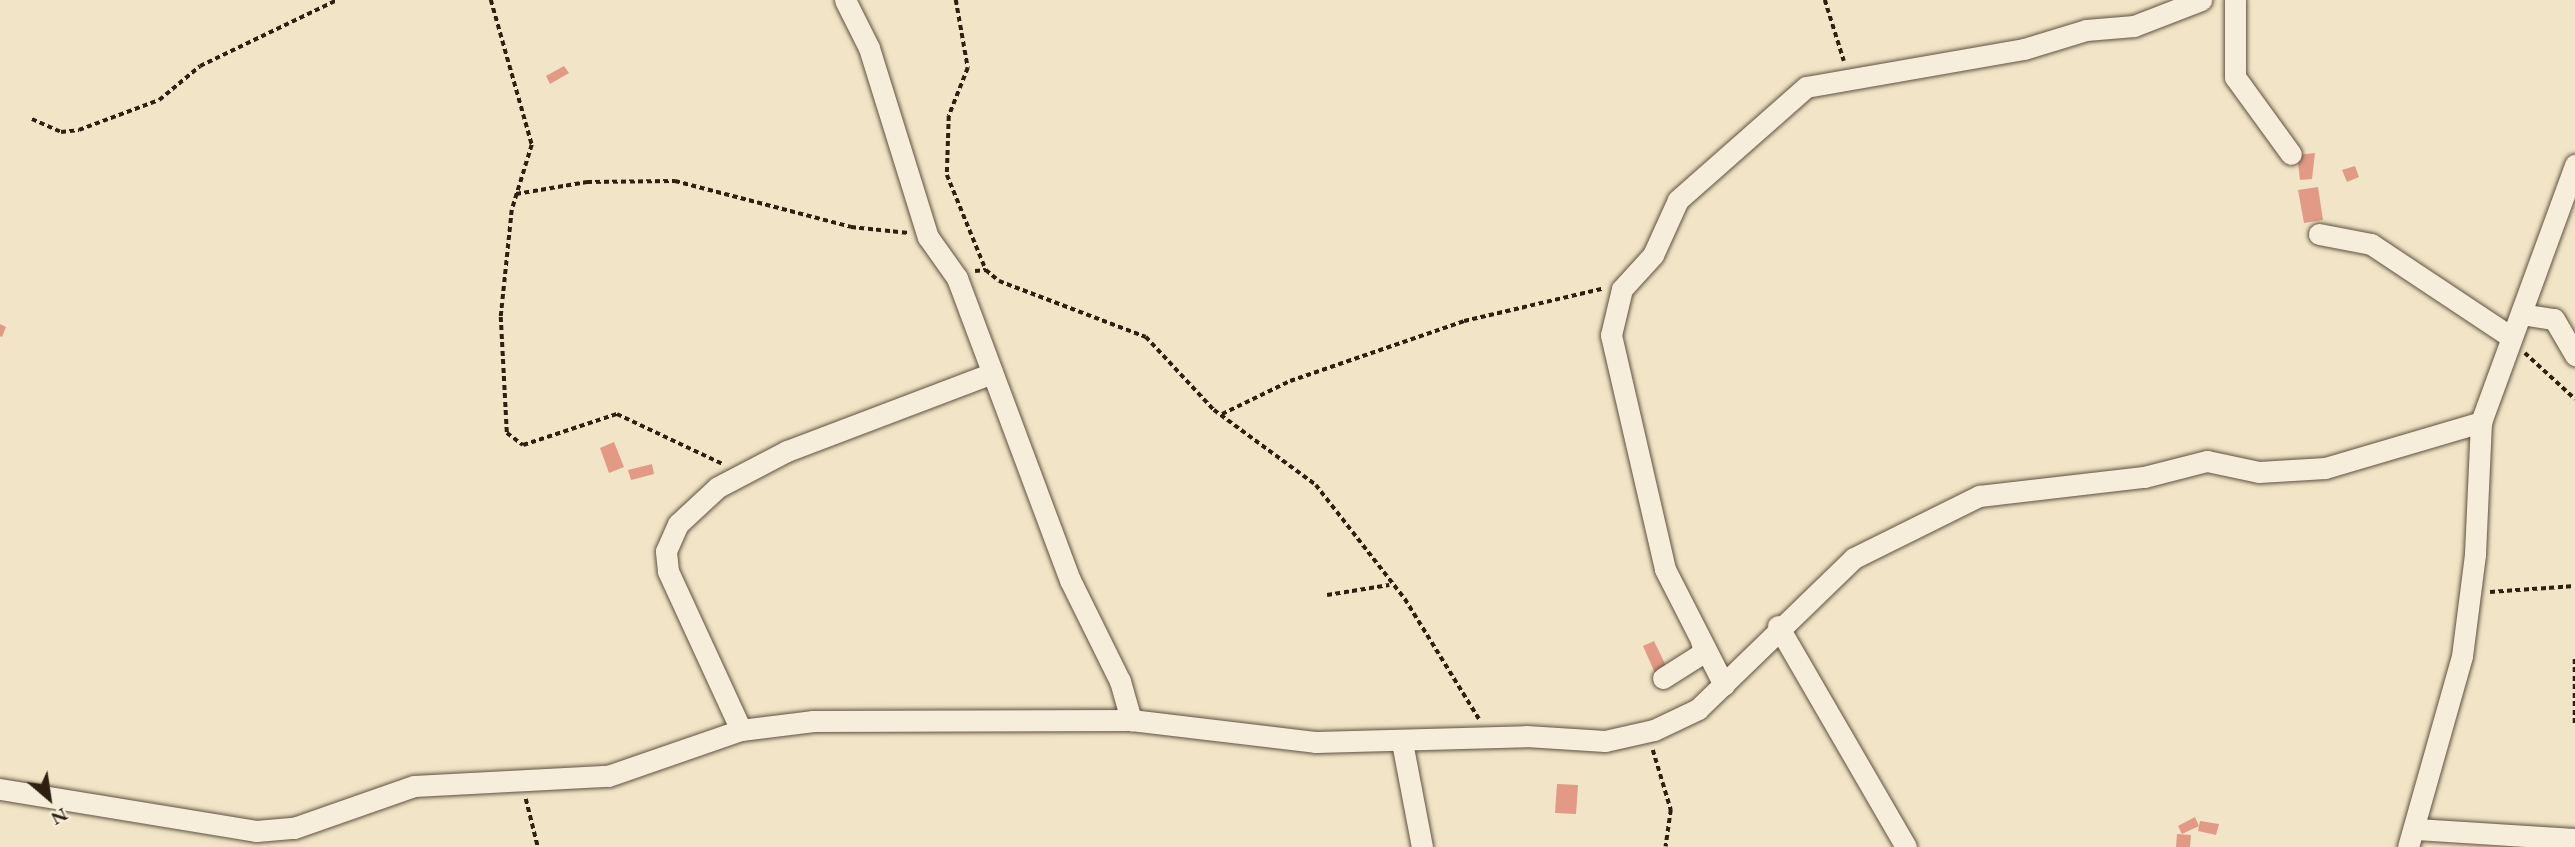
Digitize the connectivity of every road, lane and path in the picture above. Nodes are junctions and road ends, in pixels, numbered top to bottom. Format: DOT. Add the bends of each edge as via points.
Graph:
graph roads {
  1 [pos="337,0"];
  2 [pos="491,0"];
  3 [pos="845,0"];
  4 [pos="956,0"];
  5 [pos="1825,0"];
  6 [pos="2163,0"];
  7 [pos="2201,0"];
  8 [pos="2235,0"];
  9 [pos="2151,22"];
  10 [pos="1842,82"];
  11 [pos="32,119"];
  12 [pos="2291,154"];
  13 [pos="2575,165"];
  14 [pos="516,194"];
  15 [pos="2319,234"];
  16 [pos="928,237"];
  17 [pos="986,270"];
  18 [pos="957,278"];
  19 [pos="1622,289"];
  20 [pos="2521,314"];
  21 [pos="2511,337"];
  22 [pos="2575,355"];
  23 [pos="990,374"];
  24 [pos="2575,399"];
  25 [pos="1222,414"];
  26 [pos="2481,422"];
  27 [pos="744,472"];
  28 [pos="1389,585"];
  29 [pos="2575,586"];
  30 [pos="2471,593"];
  31 [pos="1327,595"];
  32 [pos="1778,626"];
  33 [pos="1701,641"];
  34 [pos="2575,659"];
  35 [pos="1662,678"];
  36 [pos="1724,685"];
  37 [pos="1131,720"];
  38 [pos="2575,724"];
  39 [pos="741,730"];
  40 [pos="1654,730"];
  41 [pos="1491,738"];
  42 [pos="1402,742"];
  43 [pos="519,781"];
  44 [pos="0,789"];
  45 [pos="2412,838"];
  46 [pos="2575,839"];
  47 [pos="538,847"];
  48 [pos="1422,847"];
  49 [pos="1666,847"];
  50 [pos="1906,847"];
  1 -- 11 [label="path" via="209,61 159,100 79,130 61,132"];
  2 -- 14 [label="path" via="532,140"];
  3 -- 16 [label="street" via="869,48"];
  4 -- 17 [label="path" via="968,68 949,116 947,174"];
  5 -- 10 [label="path" via="1844,57"];
  6 -- 9 [label="street"];
  7 -- 9 [label="street"];
  8 -- 12 [label="street" via="2235,77"];
  9 -- 10 [label="street" via="2087,30 2024,49"];
  10 -- 19 [label="street" via="1797,93 1694,180 1664,223 1653,255"];
  13 -- 20 [label="street"];
  14 -- 16 [label="path" via="587,182 675,181 851,227"];
  14 -- 27 [label="path" via="501,317 506,429 514,442 537,441 617,414"];
  15 -- 21 [label="street" via="2371,244"];
  16 -- 18 [label="street"];
  17 -- 18 [label="path"];
  17 -- 25 [label="path" via="999,281 1146,337"];
  18 -- 23 [label="street"];
  19 -- 25 [label="path" via="1582,290 1464,321 1290,381"];
  19 -- 33 [label="street" via="1611,335 1649,509 1675,595"];
  20 -- 21 [label="street"];
  20 -- 22 [label="street" via="2554,319"];
  21 -- 24 [label="path"];
  21 -- 26 [label="street"];
  23 -- 27 [label="street"];
  23 -- 37 [label="street" via="1070,580 1120,681"];
  25 -- 28 [label="path" via="1316,485"];
  26 -- 30 [label="street"];
  26 -- 32 [label="street" via="2325,468 2259,472 2207,461 2144,477 1979,496 1854,558"];
  27 -- 39 [label="street" via="692,506 666,551 681,603"];
  28 -- 31 [label="path"];
  28 -- 41 [label="path" via="1405,598 1437,660"];
  29 -- 30 [label="path"];
  30 -- 45 [label="street" via="2462,656"];
  32 -- 36 [label="street"];
  32 -- 50 [label="street"];
  33 -- 35 [label="street" via="1704,652"];
  33 -- 36 [label="street" via="1716,658"];
  34 -- 38 [label="path"];
  36 -- 40 [label="street" via="1698,709"];
  37 -- 39 [label="street" via="813,721"];
  37 -- 42 [label="street" via="1316,742"];
  39 -- 43 [label="street" via="629,771"];
  40 -- 41 [label="street" via="1605,741"];
  40 -- 49 [label="path" via="1654,757 1671,810"];
  41 -- 42 [label="street"];
  42 -- 48 [label="street"];
  43 -- 44 [label="street" via="414,786 294,828 256,831 160,821"];
  43 -- 47 [label="path"];
  45 -- 46 [label="street"];
}
